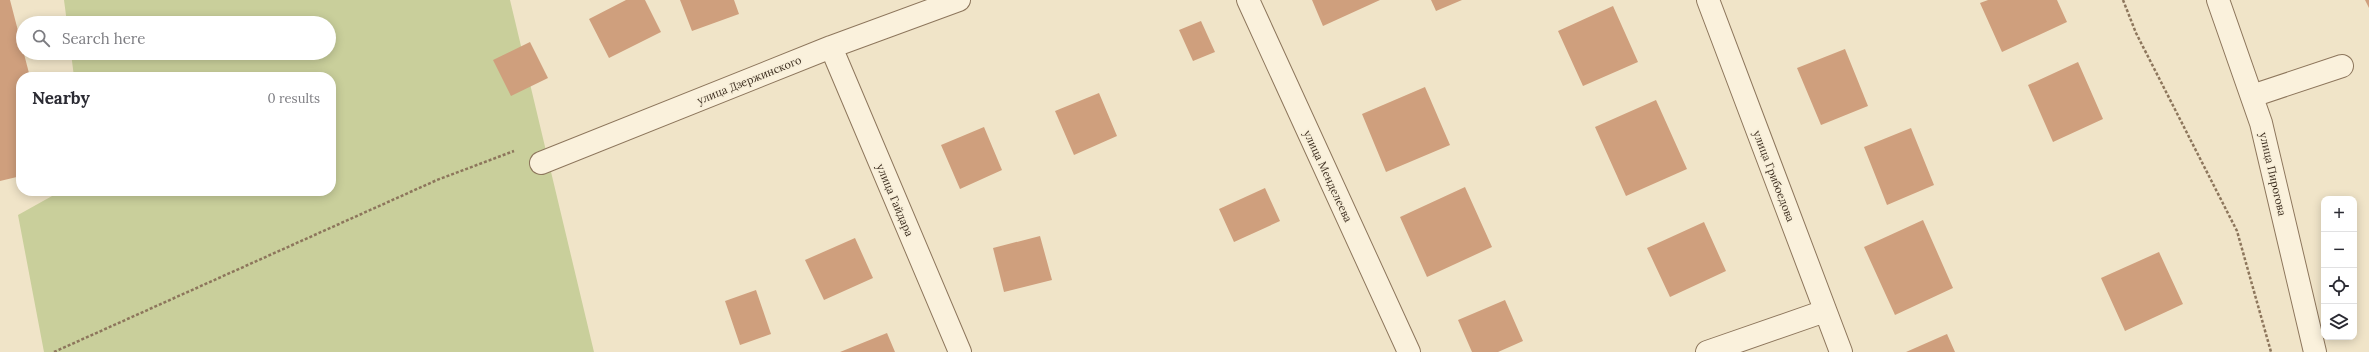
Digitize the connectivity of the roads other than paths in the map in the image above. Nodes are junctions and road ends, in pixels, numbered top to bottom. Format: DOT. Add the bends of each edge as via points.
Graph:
graph roads {
  1 [pos="959,0"];
  2 [pos="1248,0"];
  3 [pos="1708,0"];
  4 [pos="2218,0"];
  5 [pos="831,47"];
  6 [pos="2342,66"];
  7 [pos="2252,96"];
  8 [pos="540,163"];
  9 [pos="1825,311"];
  10 [pos="960,352"];
  11 [pos="1409,352"];
  12 [pos="1707,352"];
  13 [pos="1841,352"];
  14 [pos="2315,352"];
  1 -- 5 [label="street, улица Дзержинского"];
  2 -- 11 [label="street, улица Менделеева"];
  3 -- 9 [label="street, улица Грибоедова"];
  4 -- 7 [label="street, улица Пирогова"];
  5 -- 8 [label="street, улица Дзержинского"];
  5 -- 10 [label="street, улица Гайдара"];
  6 -- 7 [label="street"];
  7 -- 14 [label="street, улица Пирогова" via="2261,123"];
  9 -- 12 [label="street"];
  9 -- 13 [label="street, улица Грибоедова"];
}
